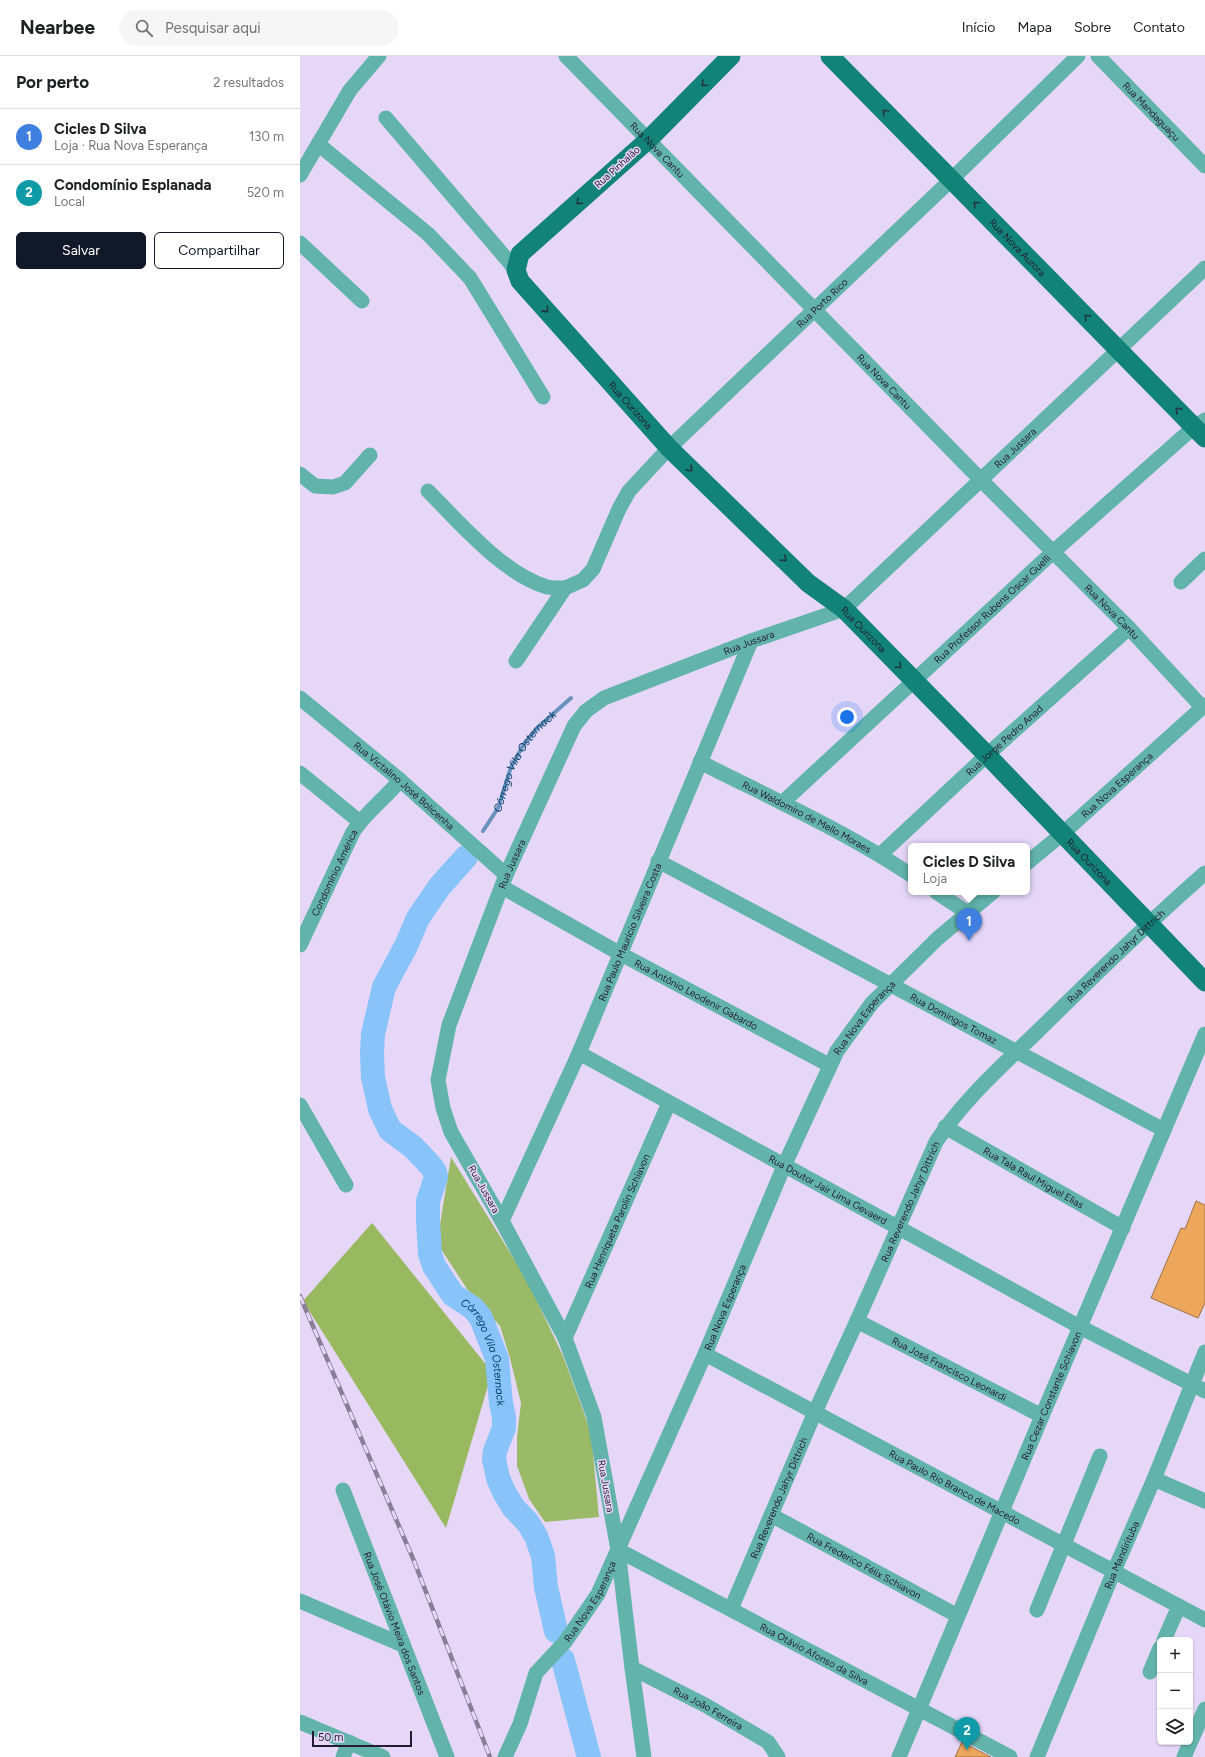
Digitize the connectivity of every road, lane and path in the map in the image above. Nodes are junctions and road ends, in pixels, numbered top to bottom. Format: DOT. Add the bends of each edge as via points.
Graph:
graph roads {
  1 [pos="379,56"];
  2 [pos="566,56"];
  3 [pos="731,56"];
  4 [pos="830,56"];
  5 [pos="1078,56"];
  6 [pos="1098,56"];
  7 [pos="386,118"];
  8 [pos="648,140"];
  9 [pos="318,144"];
  10 [pos="1205,166"];
  11 [pos="300,175"];
  12 [pos="952,179"];
  13 [pos="300,243"];
  14 [pos="1205,268"];
  15 [pos="518,275"];
  16 [pos="362,301"];
  17 [pos="814,310"];
  18 [pos="1120,349"];
  19 [pos="543,397"];
  20 [pos="1201,428"];
  21 [pos="669,448"];
  22 [pos="370,455"];
  23 [pos="300,474"];
  24 [pos="980,479"];
  25 [pos="428,491"];
  26 [pos="1054,552"];
  27 [pos="1205,559"];
  28 [pos="1181,582"];
  29 [pos="565,588"];
  30 [pos="844,609"];
  31 [pos="1129,628"];
  32 [pos="751,641"];
  33 [pos="516,661"];
  34 [pos="914,681"];
  35 [pos="300,698"];
  36 [pos="1204,706"];
  37 [pos="987,755"];
  38 [pos="700,762"];
  39 [pos="300,773"];
  40 [pos="400,780"];
  41 [pos="782,803"];
  42 [pos="360,822"];
  43 [pos="1062,834"];
  44 [pos="880,855"];
  45 [pos="658,861"];
  46 [pos="1030,861"];
  47 [pos="908,873"];
  48 [pos="1205,873"];
  49 [pos="504,881"];
  50 [pos="941,895"];
  51 [pos="989,895"];
  52 [pos="968,913"];
  53 [pos="1148,923"];
  54 [pos="300,945"];
  55 [pos="619,953"];
  56 [pos="1205,982"];
  57 [pos="891,984"];
  58 [pos="1205,1034"];
  59 [pos="1017,1051"];
  60 [pos="579,1053"];
  61 [pos="829,1065"];
  62 [pos="669,1103"];
  63 [pos="300,1105"];
  64 [pos="945,1127"];
  65 [pos="1164,1130"];
  66 [pos="784,1166"];
  67 [pos="346,1185"];
  68 [pos="502,1221"];
  69 [pos="898,1227"];
  70 [pos="1122,1228"];
  71 [pos="858,1321"];
  72 [pos="1080,1327"];
  73 [pos="565,1338"];
  74 [pos="1205,1352"];
  75 [pos="705,1354"];
  76 [pos="1191,1384"];
  77 [pos="1205,1391"];
  78 [pos="815,1412"];
  79 [pos="1042,1416"];
  80 [pos="1100,1456"];
  81 [pos="1154,1479"];
  82 [pos="343,1490"];
  83 [pos="1205,1501"];
  84 [pos="1002,1512"];
  85 [pos="771,1515"];
  86 [pos="1063,1544"];
  87 [pos="618,1550"];
  88 [pos="1114,1571"];
  89 [pos="300,1601"];
  90 [pos="1179,1606"];
  91 [pos="730,1609"];
  92 [pos="1037,1610"];
  93 [pos="958,1616"];
  94 [pos="1205,1620"];
  95 [pos="1165,1637"];
  96 [pos="403,1645"];
  97 [pos="1157,1655"];
  98 [pos="632,1668"];
  99 [pos="1150,1672"];
  100 [pos="920,1709"];
  101 [pos="1205,1709"];
  102 [pos="300,1722"];
  103 [pos="1199,1740"];
  104 [pos="349,1742"];
  105 [pos="343,1757"];
  106 [pos="383,1757"];
  107 [pos="447,1757"];
  108 [pos="505,1757"];
  109 [pos="644,1757"];
  110 [pos="778,1757"];
  111 [pos="899,1757"];
  112 [pos="1010,1757"];
  113 [pos="1037,1757"];
  114 [pos="1184,1757"];
  1 -- 9 [label="street" via="350,90"];
  2 -- 8 [label="street, Rua Nova Cantu"];
  3 -- 8 [label="main road, Rua Pinhalão, one-way"];
  12 -- 4 [label="main road, Rua Nova Aurora, one-way"];
  5 -- 12 [label="street, Rua Porto Rico"];
  6 -- 10 [label="street, Rua Mandaguaçu"];
  7 -- 15 [label="street"];
  8 -- 15 [label="main road, Rua Pinhalão, one-way" via="520,254"];
  8 -- 17 [label="street, Rua Nova Cantu"];
  9 -- 11 [label="street"];
  9 -- 19 [label="street" via="428,234 470,278"];
  12 -- 17 [label="street, Rua Porto Rico"];
  18 -- 12 [label="main road, Rua Nova Aurora, one-way"];
  13 -- 16 [label="street"];
  14 -- 18 [label="street, Rua Jussara"];
  15 -- 21 [label="main road, Rua Ourizona, one-way"];
  17 -- 21 [label="street, Rua Porto Rico"];
  17 -- 24 [label="street, Rua Nova Cantu"];
  20 -- 18 [label="main road, Rua Nova Aurora, one-way"];
  18 -- 24 [label="street, Rua Jussara"];
  20 -- 26 [label="street, Rua Professor Rubens Oscar Guelli"];
  21 -- 29 [label="street, Rua Porto Rico" via="629,491 593,569 582,580"];
  21 -- 30 [label="main road, Rua Ourizona, one-way" via="808,583"];
  22 -- 23 [label="street" via="345,483 333,487 314,486"];
  24 -- 26 [label="street, Rua Nova Cantu"];
  24 -- 30 [label="street, Rua Jussara"];
  25 -- 29 [label="street" via="496,558 516,573 547,587"];
  26 -- 31 [label="street, Rua Nova Cantu"];
  26 -- 34 [label="street, Rua Professor Rubens Oscar Guelli"];
  27 -- 28 [label="street"];
  29 -- 33 [label="street"];
  30 -- 32 [label="street, Rua Jussara"];
  30 -- 34 [label="main road, Rua Ourizona, one-way"];
  31 -- 36 [label="street, Rua Nova Cantu"];
  31 -- 37 [label="street, Rua Jorge Pedro Anad"];
  32 -- 38 [label="street, Rua Paulo Maurício Silveira Costa"];
  32 -- 49 [label="street, Rua Jussara" via="604,698 586,711 574,726"];
  34 -- 37 [label="main road, Rua Ourizona"];
  34 -- 41 [label="street, Rua Professor Rubens Oscar Guelli"];
  35 -- 40 [label="street, Rua Victalino José Bolicenha"];
  36 -- 43 [label="street, Rua Nova Esperança"];
  37 -- 43 [label="main road, Rua Ourizona"];
  37 -- 44 [label="street, Rua Jorge Pedro Anad"];
  38 -- 41 [label="street, Rua Waldomiro de Mello Moraes"];
  38 -- 45 [label="street, Rua Paulo Maurício Silveira Costa"];
  39 -- 42 [label="street, Condomínio América"];
  40 -- 42 [label="street, Condomínio América"];
  40 -- 49 [label="street, Rua Victalino José Bolicenha"];
  41 -- 44 [label="street, Rua Waldomiro de Mello Moraes"];
  42 -- 54 [label="street, Condomínio América"];
  43 -- 46 [label="street, Rua Nova Esperança"];
  43 -- 53 [label="main road, Rua Ourizona"];
  44 -- 47 [label="street, Rua Waldomiro de Mello Moraes"];
  45 -- 55 [label="street, Rua Paulo Maurício Silveira Costa"];
  45 -- 57 [label="street, Rua Domingos Tomaz"];
  48 -- 53 [label="street, Rua Reverendo Jahyr Dittrich"];
  49 -- 55 [label="street, Rua Antônio Leodenir Gabardo"];
  49 -- 68 [label="street, Rua Jussara" via="449,1025 438,1080 443,1108 452,1132"];
  50 -- 52 [label="street"];
  51 -- 52 [label="street, Rua Nova Esperança"];
  52 -- 57 [label="street, Rua Nova Esperança"];
  53 -- 56 [label="main road, Rua Ourizona"];
  53 -- 59 [label="street, Rua Reverendo Jahyr Dittrich"];
  55 -- 60 [label="street, Rua Paulo Maurício Silveira Costa"];
  55 -- 61 [label="street, Rua Antônio Leodenir Gabardo"];
  57 -- 59 [label="street, Rua Domingos Tomaz"];
  57 -- 61 [label="street, Rua Nova Esperança" via="872,1003 836,1051"];
  58 -- 65 [label="street, Rua Cezar Constante Schiavon"];
  59 -- 64 [label="street, Rua Reverendo Jahyr Dittrich" via="981,1086"];
  59 -- 65 [label="street, Rua Domingos Tomaz"];
  60 -- 62 [label="street, Rua Doutor Jair Lima Gevaerd"];
  60 -- 68 [label="street, Rua Paulo Maurício Silveira Costa"];
  61 -- 66 [label="street, Rua Nova Esperança"];
  62 -- 66 [label="street, Rua Doutor Jair Lima Gevaerd"];
  62 -- 73 [label="street, Rua Henriqueta Parolin Schiavon"];
  63 -- 67 [label="street"];
  64 -- 69 [label="street, Rua Reverendo Jahyr Dittrich"];
  64 -- 70 [label="street, Rua Tala Raul Miguel Elias"];
  65 -- 70 [label="street, Rua Cezar Constante Schiavon"];
  66 -- 69 [label="street, Rua Doutor Jair Lima Gevaerd"];
  66 -- 75 [label="street, Rua Nova Esperança"];
  68 -- 73 [label="street, Rua Jussara"];
  69 -- 71 [label="street, Rua Reverendo Jahyr Dittrich"];
  69 -- 72 [label="street, Rua Doutor Jair Lima Gevaerd"];
  70 -- 72 [label="street, Rua Cezar Constante Schiavon"];
  71 -- 78 [label="street, Rua Reverendo Jahyr Dittrich"];
  71 -- 79 [label="street, Rua José Francisco Leonardi"];
  72 -- 76 [label="street, Rua Doutor Jair Lima Gevaerd"];
  72 -- 79 [label="street, Rua Cezar Constante Schiavon"];
  73 -- 87 [label="street, Rua Jussara" via="594,1417"];
  74 -- 76 [label="street, Rua Mandirituba"];
  75 -- 78 [label="street, Rua Paulo Rio Branco de Macedo"];
  75 -- 87 [label="street, Rua Nova Esperança"];
  76 -- 77 [label="street, Rua Doutor Jair Lima Gevaerd"];
  76 -- 81 [label="street, Rua Mandirituba"];
  78 -- 84 [label="street, Rua Paulo Rio Branco de Macedo"];
  78 -- 85 [label="street, Rua Reverendo Jahyr Dittrich"];
  79 -- 84 [label="street, Rua Cezar Constante Schiavon"];
  80 -- 86 [label="street"];
  81 -- 83 [label="street"];
  81 -- 88 [label="street, Rua Mandirituba"];
  82 -- 96 [label="street, Rua José Otávio Meira dos Santos"];
  84 -- 86 [label="street, Rua Paulo Rio Branco de Macedo"];
  84 -- 93 [label="street, Rua Cezar Constante Schiavon"];
  85 -- 91 [label="street, Rua Reverendo Jahyr Dittrich"];
  85 -- 93 [label="street, Rua Frederico Félix Schiavon"];
  86 -- 88 [label="street, Rua Paulo Rio Branco de Macedo"];
  86 -- 92 [label="street"];
  87 -- 91 [label="street, Rua Otávio Afonso da Silva"];
  87 -- 98 [label="street, Rua Jussara"];
  87 -- 108 [label="street, Rua Nova Esperança" via="598,1594 583,1617 565,1642 536,1673 520,1724"];
  88 -- 90 [label="street, Rua Paulo Rio Branco de Macedo"];
  88 -- 113 [label="street, Rua Mandirituba"];
  89 -- 96 [label="street"];
  90 -- 94 [label="street, Rua Paulo Rio Branco de Macedo"];
  90 -- 95 [label="street"];
  91 -- 100 [label="street, Rua Otávio Afonso da Silva"];
  93 -- 100 [label="street, Rua Cezar Constante Schiavon"];
  96 -- 107 [label="street, Rua José Otávio Meira dos Santos"];
  97 -- 99 [label="street"];
  98 -- 109 [label="street, Rua Jussara"];
  98 -- 110 [label="street, Rua João Ferreira" via="705,1705 768,1742"];
  100 -- 111 [label="street, Rua Cezar Constante Schiavon"];
  100 -- 112 [label="street, Rua Otávio Afonso da Silva"];
  101 -- 103 [label="street"];
  102 -- 104 [label="street"];
  103 -- 114 [label="street"];
  104 -- 105 [label="street"];
  104 -- 106 [label="street"];
}
